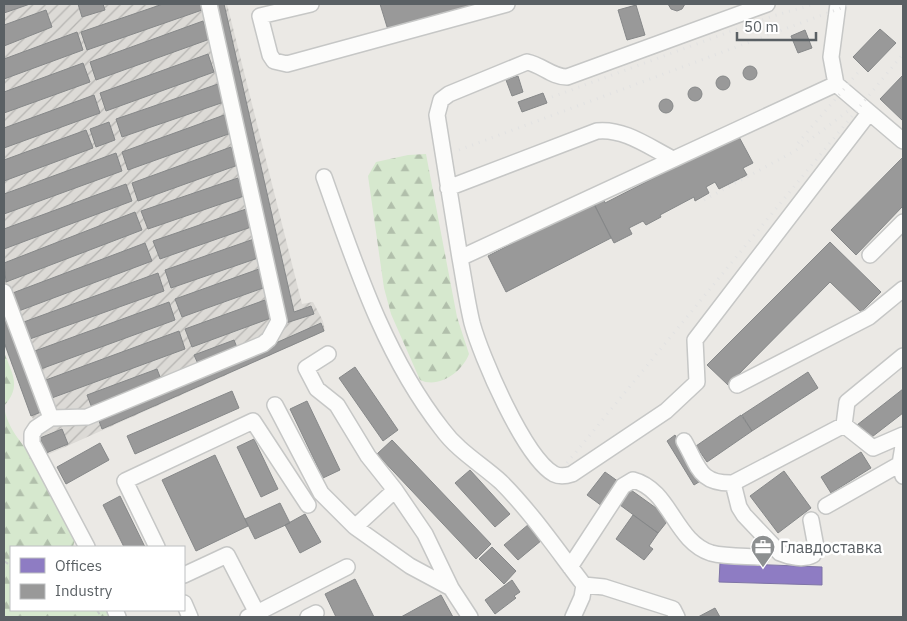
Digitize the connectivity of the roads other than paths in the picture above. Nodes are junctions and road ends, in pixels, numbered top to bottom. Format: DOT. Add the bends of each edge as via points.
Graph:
graph roads {
  1 [pos="209,4"];
  2 [pos="311,4"];
  3 [pos="507,4"];
  4 [pos="767,4"];
  5 [pos="838,4"];
  6 [pos="258,10"];
  7 [pos="836,84"];
  8 [pos="869,113"];
  9 [pos="903,141"];
  10 [pos="673,159"];
  11 [pos="324,177"];
  12 [pos="448,188"];
  13 [pos="903,222"];
  14 [pos="870,255"];
  15 [pos="460,258"];
  16 [pos="903,290"];
  17 [pos="4,292"];
  18 [pos="328,354"];
  19 [pos="903,356"];
  20 [pos="737,386"];
  21 [pos="275,405"];
  22 [pos="51,418"];
  23 [pos="844,425"];
  24 [pos="903,435"];
  25 [pos="684,441"];
  26 [pos="903,446"];
  27 [pos="902,470"];
  28 [pos="733,483"];
  29 [pos="396,490"];
  30 [pos="308,505"];
  31 [pos="826,506"];
  32 [pos="811,520"];
  33 [pos="354,527"];
  34 [pos="86,546"];
  35 [pos="157,546"];
  36 [pos="761,557"];
  37 [pos="570,566"];
  38 [pos="347,568"];
  39 [pos="185,575"];
  40 [pos="584,585"];
  41 [pos="451,588"];
  42 [pos="185,605"];
  43 [pos="255,616"];
  44 [pos="190,617"];
  45 [pos="470,617"];
  46 [pos="573,617"];
  47 [pos="677,617"];
  1 -- 22 [label="lane" via="279,321 263,344 87,417"];
  2 -- 6 [label="lane"];
  3 -- 6 [label="lane" via="287,64 274,61 270,55"];
  4 -- 12 [label="lane" via="567,78 557,77 527,62 449,94 442,100 437,115"];
  5 -- 7 [label="lane" via="831,57"];
  7 -- 8 [label="lane"];
  7 -- 10 [label="lane"];
  8 -- 9 [label="lane"];
  8 -- 15 [label="lane" via="695,340 696,382 666,411 572,474 552,473 539,460 510,417 472,324"];
  10 -- 12 [label="lane" via="608,129"];
  10 -- 15 [label="lane"];
  11 -- 37 [label="lane" via="376,318 413,387 441,429 458,448 500,482"];
  12 -- 15 [label="lane"];
  13 -- 14 [label="lane"];
  16 -- 20 [label="lane" via="869,317"];
  17 -- 22 [label="lane"];
  18 -- 29 [label="lane" via="306,368 317,389 337,405 368,456"];
  19 -- 23 [label="lane" via="847,402"];
  21 -- 33 [label="lane" via="321,493"];
  22 -- 34 [label="lane" via="36,428 32,443"];
  23 -- 24 [label="lane" via="873,448"];
  23 -- 28 [label="lane"];
  25 -- 28 [label="lane" via="706,478 717,483"];
  26 -- 27 [label="lane"];
  27 -- 31 [label="lane"];
  28 -- 32 [label="lane" via="744,515 787,556 808,558 813,555 816,547"];
  29 -- 33 [label="lane"];
  29 -- 41 [label="lane" via="425,534"];
  30 -- 35 [label="lane" via="253,421 125,481"];
  33 -- 41 [label="lane" via="410,566"];
  36 -- 37 [label="lane" via="717,554 701,548 686,535 662,500 633,480 623,486"];
  37 -- 40 [label="lane"];
  38 -- 43 [label="lane"];
  39 -- 43 [label="lane" via="228,555"];
  40 -- 46 [label="lane"];
  40 -- 47 [label="lane" via="604,587 673,610"];
  41 -- 45 [label="lane"];
  42 -- 44 [label="lane"];
}
